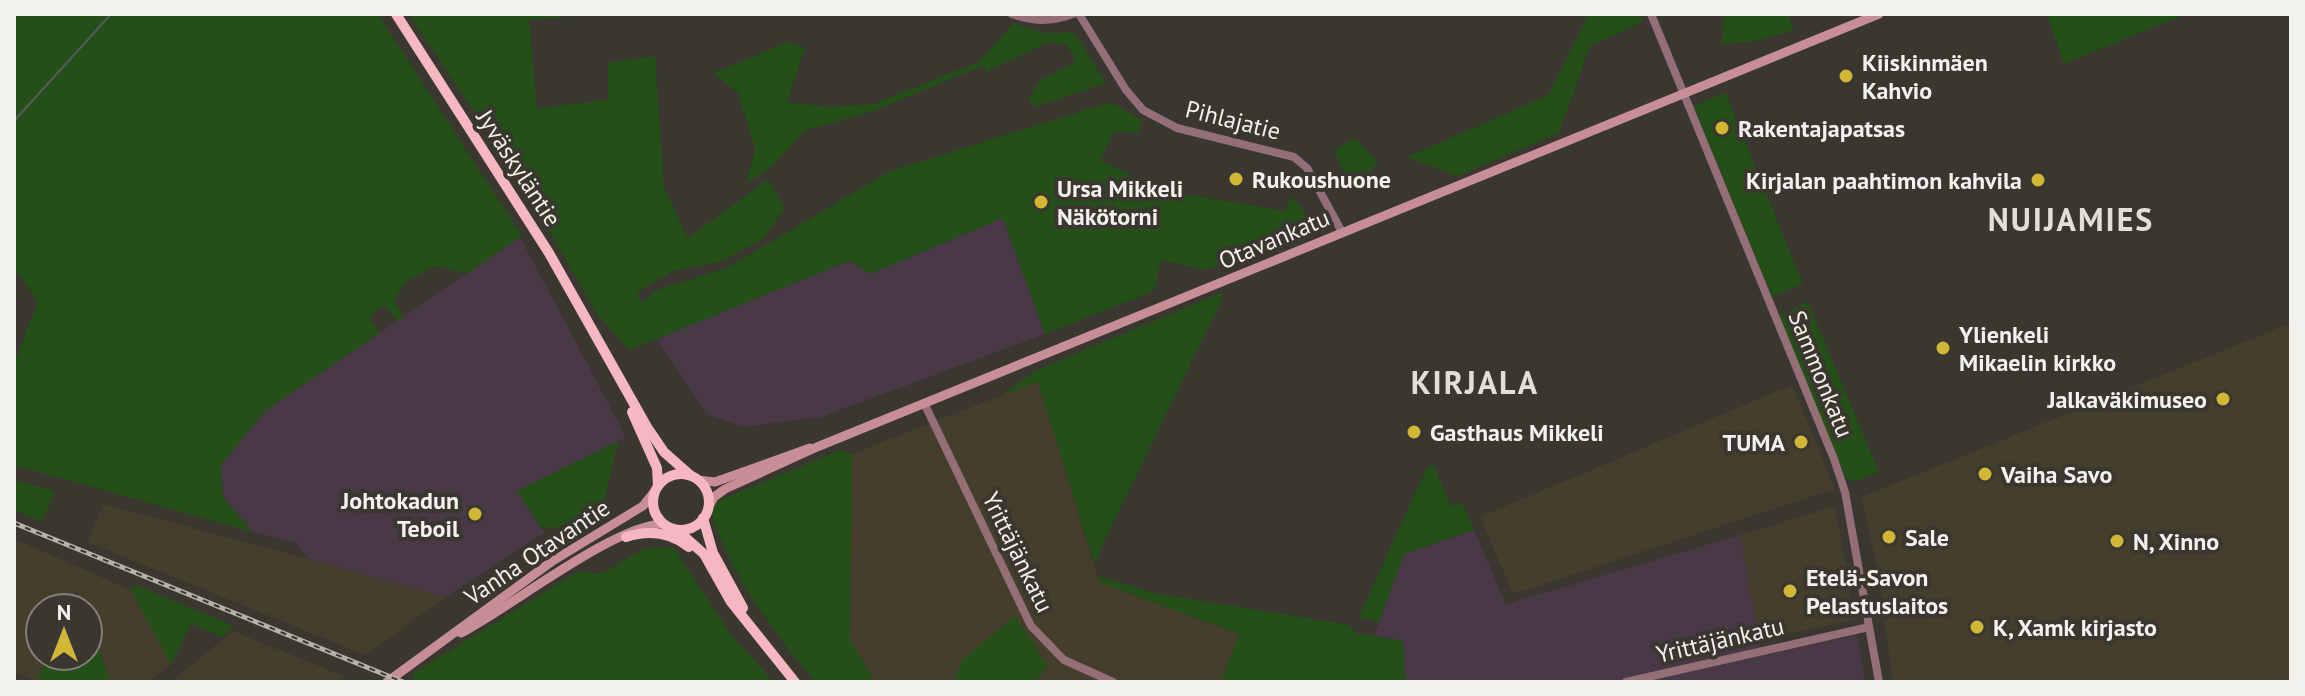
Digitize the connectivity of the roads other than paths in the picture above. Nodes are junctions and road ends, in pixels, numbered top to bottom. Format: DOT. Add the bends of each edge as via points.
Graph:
graph roads {
  1 [pos="396,14"];
  2 [pos="1012,14"];
  3 [pos="1073,14"];
  4 [pos="1079,14"];
  5 [pos="1651,14"];
  6 [pos="1879,14"];
  7 [pos="1683,94"];
  8 [pos="1342,232"];
  9 [pos="602,348"];
  10 [pos="925,405"];
  11 [pos="817,447"];
  12 [pos="694,477"];
  13 [pos="656,490"];
  14 [pos="705,513"];
  15 [pos="664,524"];
  16 [pos="677,530"];
  17 [pos="626,537"];
  18 [pos="709,564"];
  19 [pos="1869,627"];
  20 [pos="440,644"];
  21 [pos="764,645"];
  22 [pos="387,682"];
  23 [pos="795,682"];
  24 [pos="1113,682"];
  25 [pos="1626,682"];
  26 [pos="1879,682"];
  1 -- 9 [label="highway, Jyväskyläntie" via="549,253"];
  2 -- 3 [label="street" via="1030,21"];
  4 -- 8 [label="street, Pihlajatie" via="1143,110 1177,128 1294,157 1307,168"];
  5 -- 7 [label="street, Sammonkatu"];
  6 -- 7 [label="main road, Otavankatu"];
  7 -- 8 [label="main road, Otavankatu"];
  7 -- 19 [label="street, Sammonkatu" via="1834,459 1845,492"];
  8 -- 10 [label="main road, Otavankatu"];
  9 -- 12 [label="highway, Jyväskyläntie" via="664,452"];
  9 -- 13 [label="highway, Jyväskyläntie" via="659,473"];
  10 -- 11 [label="main road, Otavankatu"];
  10 -- 24 [label="street, Yrittäjänkatu" via="1031,626 1064,660"];
  11 -- 12 [label="main road, Otavankatu" via="715,482"];
  11 -- 14 [label="main road, Otavankatu" via="725,489"];
  12 -- 13 [label="highway" via="670,475"];
  12 -- 14 [label="highway" via="707,492"];
  13 -- 15 [label="highway" via="655,507"];
  13 -- 20 [label="main road, Vanha Otavantie" via="643,506 551,562"];
  14 -- 16 [label="highway" via="693,528"];
  14 -- 21 [label="highway" via="713,553"];
  15 -- 16 [label="highway"];
  15 -- 17 [label="main road, Vanha Otavantie" via="646,525"];
  16 -- 18 [label="highway"];
  17 -- 18 [label="highway" via="644,532 673,537"];
  17 -- 20 [label="main road, Vanha Otavantie" via="565,567"];
  18 -- 21 [label="highway"];
  19 -- 25 [label="street, Yrittäjänkatu"];
  19 -- 26 [label="street, Sammonkatu"];
  20 -- 22 [label="main road, Vanha Otavantie"];
  21 -- 23 [label="highway"];
}
